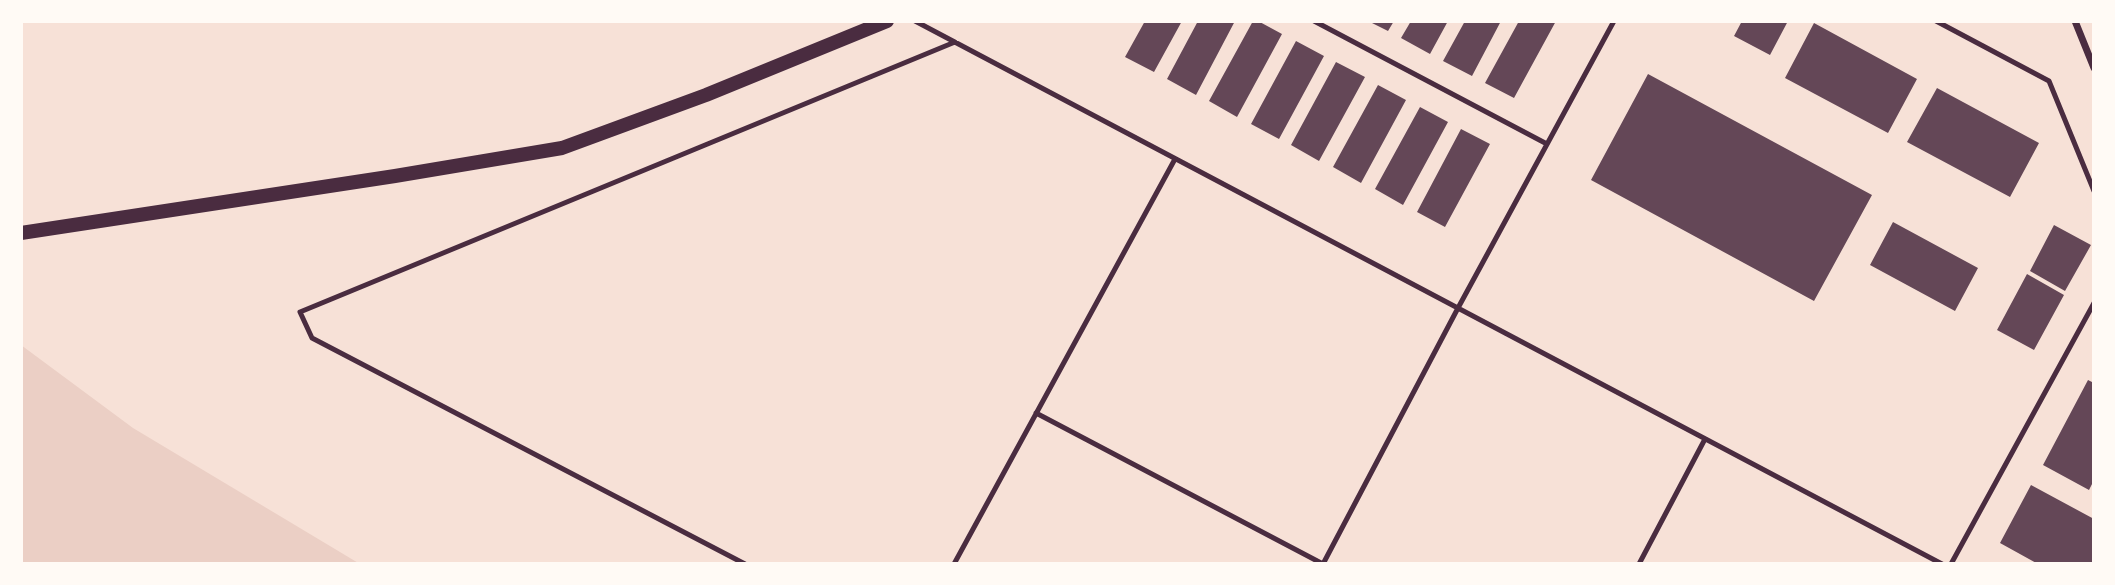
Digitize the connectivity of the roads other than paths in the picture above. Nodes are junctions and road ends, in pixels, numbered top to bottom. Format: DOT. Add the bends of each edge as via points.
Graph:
graph roads {
  1 [pos="887,21"];
  2 [pos="915,21"];
  3 [pos="1314,21"];
  4 [pos="1614,21"];
  5 [pos="1936,21"];
  6 [pos="2075,21"];
  7 [pos="955,42"];
  8 [pos="2094,68"];
  9 [pos="1547,144"];
  10 [pos="1175,159"];
  11 [pos="2094,191"];
  12 [pos="21,233"];
  13 [pos="2094,303"];
  14 [pos="1458,308"];
  15 [pos="1036,413"];
  16 [pos="1705,439"];
  17 [pos="745,564"];
  18 [pos="954,564"];
  19 [pos="1323,564"];
  20 [pos="1639,564"];
  21 [pos="1942,564"];
  22 [pos="1951,564"];
  1 -- 12 [label="main road" via="562,148"];
  2 -- 7 [label="lane"];
  3 -- 9 [label="lane"];
  4 -- 9 [label="lane"];
  5 -- 11 [label="lane" via="2049,81"];
  6 -- 8 [label="street"];
  7 -- 10 [label="lane"];
  7 -- 17 [label="lane" via="300,312 312,338"];
  9 -- 14 [label="lane"];
  10 -- 14 [label="lane"];
  10 -- 15 [label="lane"];
  13 -- 22 [label="lane"];
  14 -- 16 [label="lane"];
  14 -- 19 [label="lane"];
  15 -- 18 [label="lane"];
  15 -- 19 [label="lane"];
  16 -- 20 [label="lane"];
  16 -- 21 [label="lane"];
}
